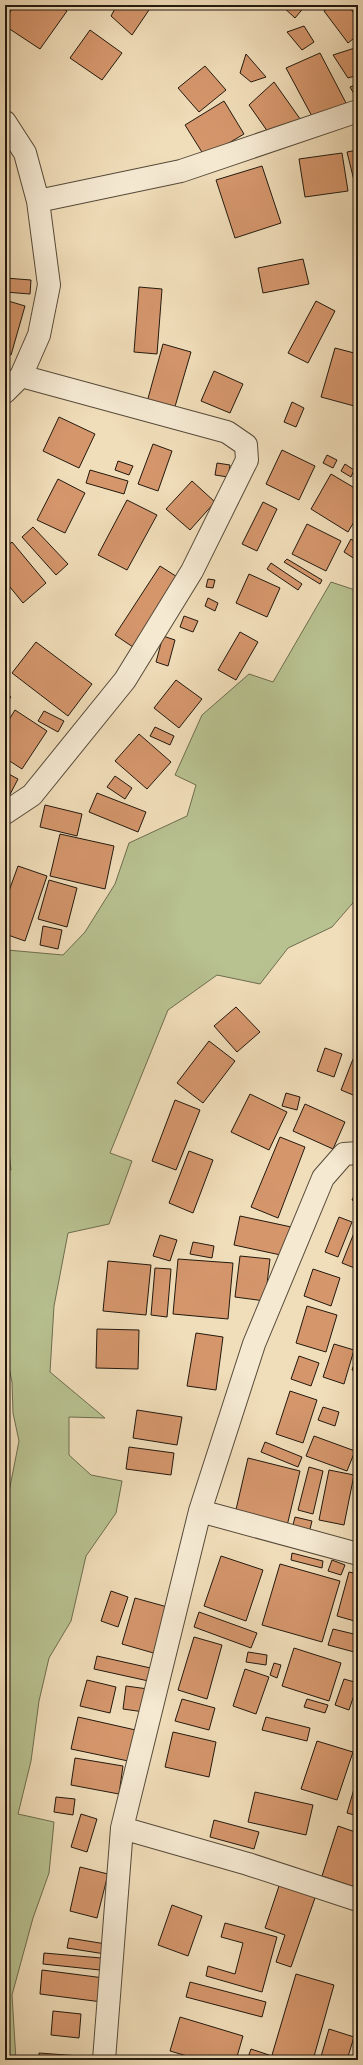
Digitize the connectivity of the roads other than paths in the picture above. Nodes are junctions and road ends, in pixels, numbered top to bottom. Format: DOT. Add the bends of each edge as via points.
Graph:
graph roads {
  1 [pos="358,111"];
  2 [pos="5,122"];
  3 [pos="38,201"];
  4 [pos="21,376"];
  5 [pos="5,392"];
  6 [pos="5,813"];
  7 [pos="358,1153"];
  8 [pos="200,1511"];
  9 [pos="358,1554"];
  10 [pos="122,1828"];
  11 [pos="358,1900"];
  12 [pos="104,2060"];
  1 -- 3 [label="street" via="181,171"];
  2 -- 3 [label="street" via="25,152"];
  3 -- 4 [label="street" via="49,286 39,335"];
  4 -- 5 [label="street"];
  4 -- 6 [label="street" via="227,432 246,445 247,460 192,571 125,680 32,795"];
  7 -- 8 [label="street" via="344,1154 323,1178 254,1344"];
  8 -- 9 [label="street"];
  8 -- 10 [label="street"];
  10 -- 11 [label="street" via="248,1864"];
  10 -- 12 [label="street"];
}
